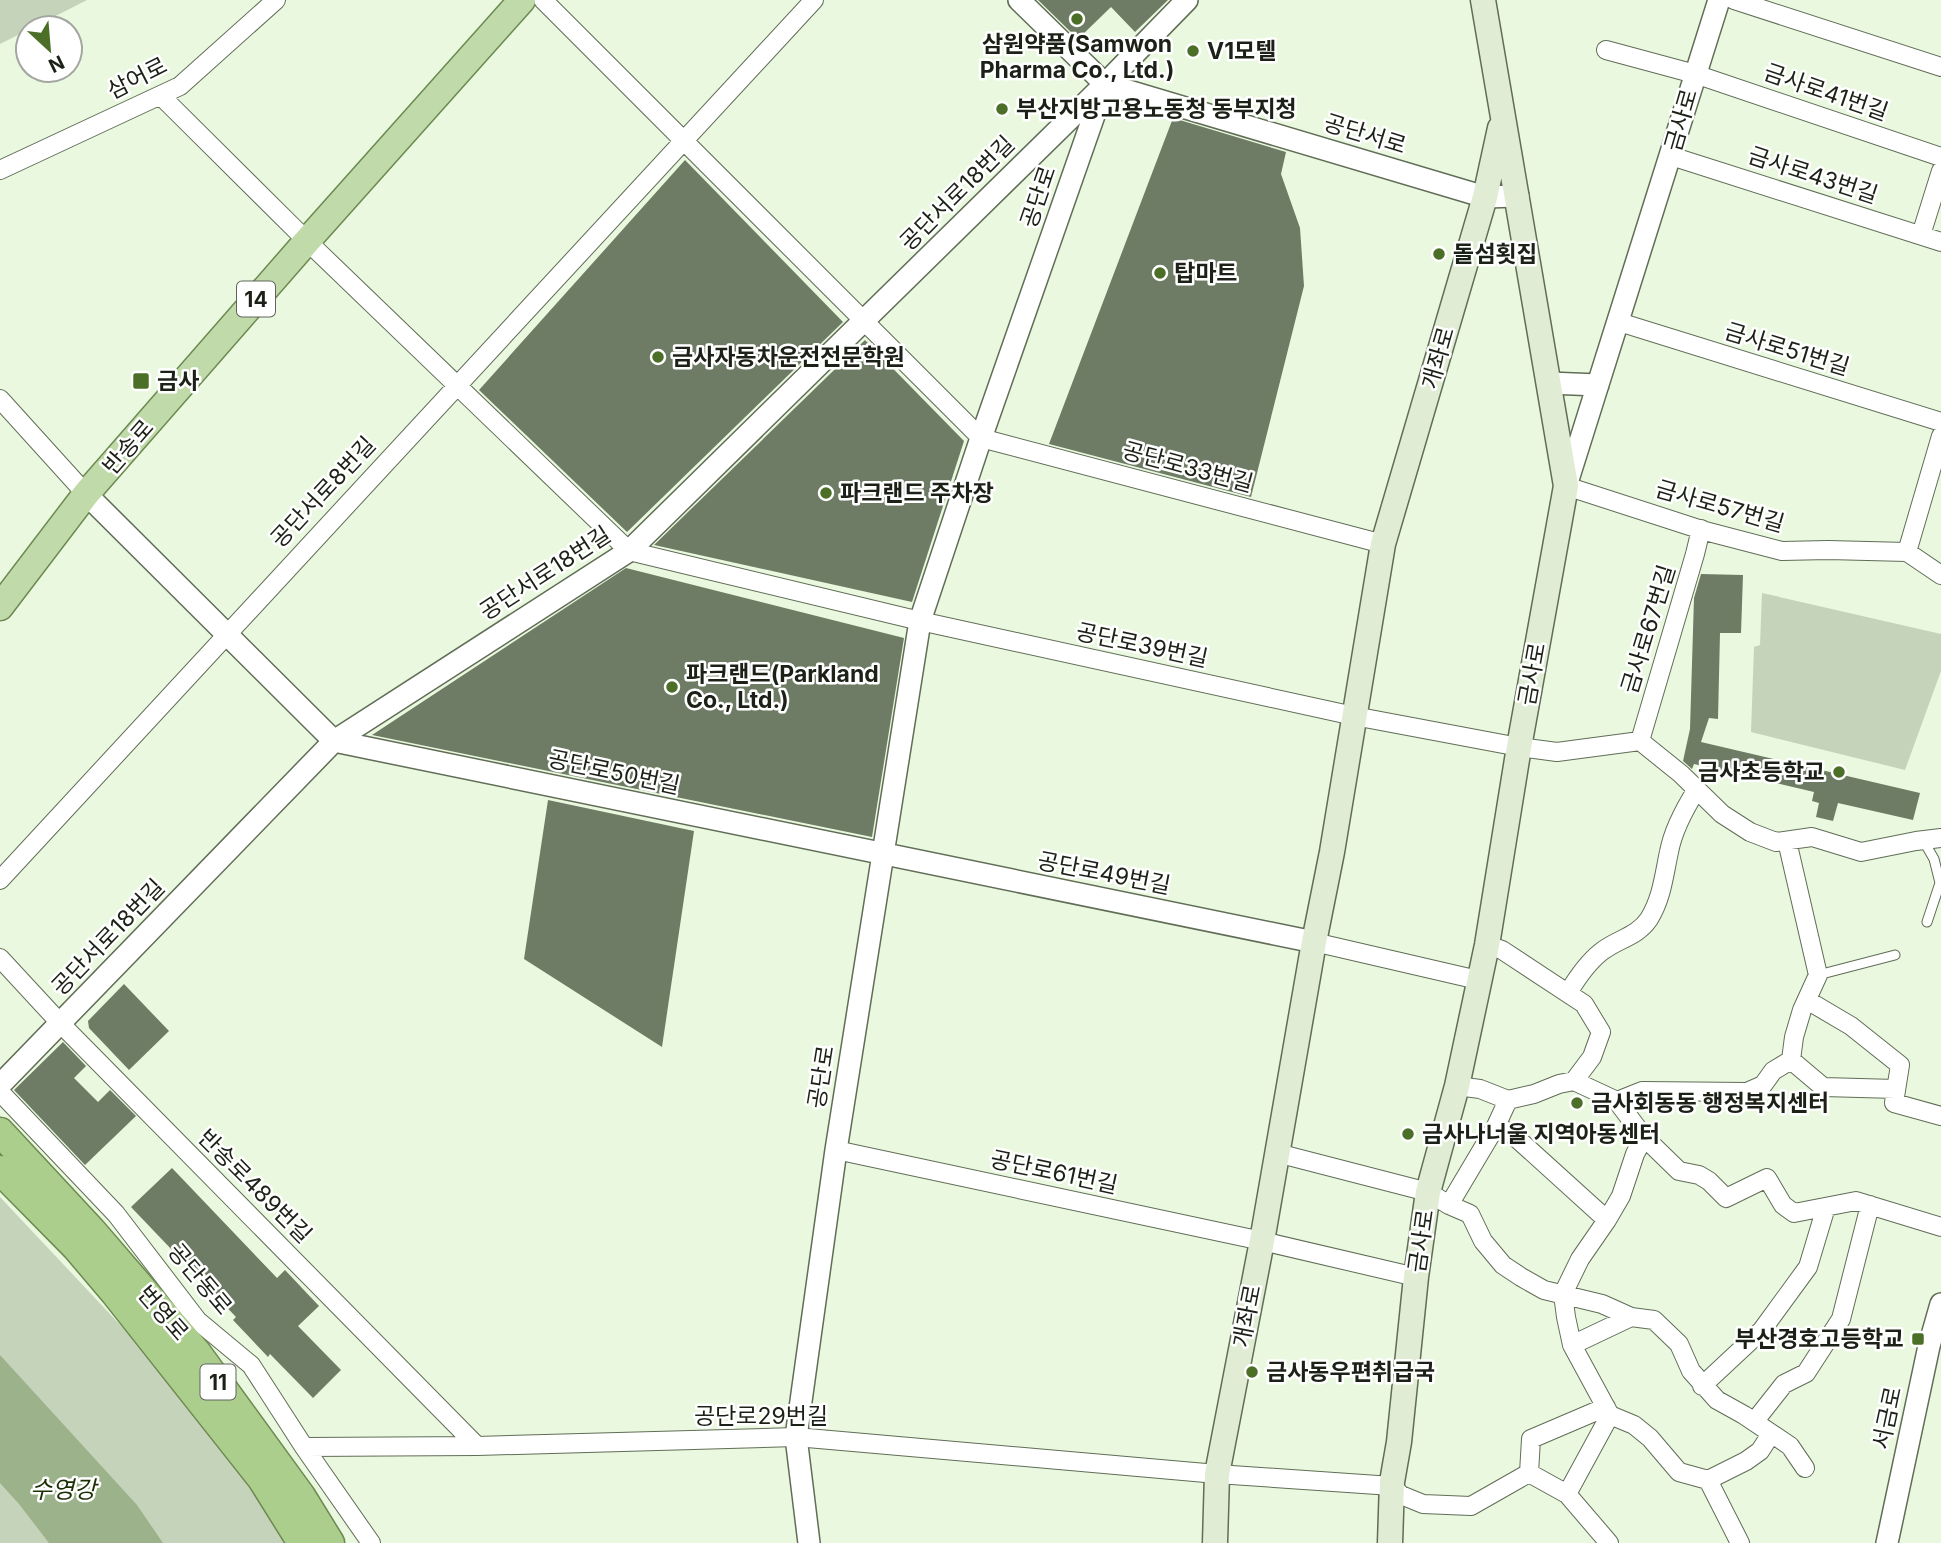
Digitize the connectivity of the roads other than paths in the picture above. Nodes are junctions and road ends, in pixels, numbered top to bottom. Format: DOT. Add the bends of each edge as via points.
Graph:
graph roads {
  1 [pos="276,0"];
  2 [pos="522,0"];
  3 [pos="543,0"];
  4 [pos="814,0"];
  5 [pos="1019,0"];
  6 [pos="1187,0"];
  7 [pos="1483,0"];
  8 [pos="1719,0"];
  9 [pos="1734,0"];
  10 [pos="1606,50"];
  11 [pos="1941,67"];
  12 [pos="1695,74"];
  13 [pos="1105,84"];
  14 [pos="161,96"];
  15 [pos="1503,114"];
  16 [pos="684,140"];
  17 [pos="1671,156"];
  18 [pos="1941,157"];
  19 [pos="0,170"];
  20 [pos="1941,171"];
  21 [pos="1518,196"];
  22 [pos="1485,197"];
  23 [pos="1921,235"];
  24 [pos="307,241"];
  25 [pos="1941,242"];
  26 [pos="864,321"];
  27 [pos="1619,322"];
  28 [pos="1549,383"];
  29 [pos="1598,385"];
  30 [pos="457,386"];
  31 [pos="1,404"];
  32 [pos="1941,422"];
  33 [pos="1941,436"];
  34 [pos="981,438"];
  35 [pos="1566,486"];
  36 [pos="86,494"];
  37 [pos="1701,529"];
  38 [pos="1383,544"];
  39 [pos="629,551"];
  40 [pos="1907,552"];
  41 [pos="1941,575"];
  42 [pos="0,607"];
  43 [pos="920,621"];
  44 [pos="227,635"];
  45 [pos="1354,716"];
  46 [pos="334,741"];
  47 [pos="1640,741"];
  48 [pos="1519,747"];
  49 [pos="1697,789"];
  50 [pos="1932,839"];
  51 [pos="1787,841"];
  52 [pos="884,855"];
  53 [pos="0,880"];
  54 [pos="1927,922"];
  55 [pos="1314,942"];
  56 [pos="1487,945"];
  57 [pos="1895,955"];
  58 [pos="0,958"];
  59 [pos="1818,975"];
  60 [pos="1478,981"];
  61 [pos="1568,993"];
  62 [pos="1807,1000"];
  63 [pos="61,1024"];
  64 [pos="1791,1060"];
  65 [pos="1574,1081"];
  66 [pos="0,1084"];
  67 [pos="1457,1086"];
  68 [pos="0,1092"];
  69 [pos="1895,1096"];
  70 [pos="1508,1100"];
  71 [pos="1617,1101"];
  72 [pos="1941,1116"];
  73 [pos="1496,1126"];
  74 [pos="0,1132"];
  75 [pos="1644,1137"];
  76 [pos="836,1150"];
  77 [pos="1277,1153"];
  78 [pos="0,1170"];
  79 [pos="1428,1192"];
  80 [pos="1449,1205"];
  81 [pos="1870,1205"];
  82 [pos="1826,1207"];
  83 [pos="1608,1220"];
  84 [pos="1941,1227"];
  85 [pos="84,1239"];
  86 [pos="1262,1241"];
  87 [pos="1416,1277"];
  88 [pos="1563,1294"];
  89 [pos="1941,1304"];
  90 [pos="1631,1317"];
  91 [pos="1572,1345"];
  92 [pos="1702,1386"];
  93 [pos="1608,1411"];
  94 [pos="1754,1422"];
  95 [pos="1771,1434"];
  96 [pos="796,1437"];
  97 [pos="477,1446"];
  98 [pos="304,1447"];
  99 [pos="1805,1468"];
  100 [pos="1217,1474"];
  101 [pos="1529,1474"];
  102 [pos="1708,1480"];
  103 [pos="1392,1486"];
  104 [pos="1567,1494"];
  105 [pos="302,1543"];
  106 [pos="330,1543"];
  107 [pos="372,1543"];
  108 [pos="809,1543"];
  109 [pos="1215,1543"];
  110 [pos="1390,1543"];
  111 [pos="1609,1543"];
  112 [pos="1740,1543"];
  113 [pos="1887,1543"];
  1 -- 14 [label="street, 삼어로" via="180,86"];
  2 -- 24 [label="main road, 반송로 / 14"];
  3 -- 16 [label="street"];
  4 -- 16 [label="street, 공단서로8번길"];
  5 -- 13 [label="street, 공단서로"];
  6 -- 13 [label="street, 공단로"];
  7 -- 15 [label="main road, 개좌로"];
  8 -- 12 [label="street, 금사로"];
  9 -- 11 [label="street"];
  10 -- 12 [label="street, 금사로"];
  12 -- 17 [label="street, 금사로"];
  12 -- 18 [label="street, 금사로41번길"];
  13 -- 22 [label="street, 공단서로"];
  13 -- 26 [label="street, 공단서로18번길"];
  13 -- 34 [label="street, 공단로"];
  14 -- 19 [label="street, 삼어로"];
  14 -- 24 [label="street"];
  15 -- 21 [label="main road, 금사로"];
  15 -- 22 [label="main road, 개좌로"];
  16 -- 26 [label="street"];
  16 -- 30 [label="street, 공단서로8번길"];
  17 -- 23 [label="street, 금사로43번길"];
  17 -- 27 [label="street, 금사로"];
  20 -- 23 [label="street"];
  21 -- 22 [label="street, 공단서로"];
  21 -- 28 [label="main road, 금사로"];
  22 -- 38 [label="main road, 개좌로"];
  23 -- 25 [label="street, 금사로43번길"];
  24 -- 30 [label="street"];
  24 -- 36 [label="main road, 반송로 / 14"];
  26 -- 34 [label="street"];
  26 -- 39 [label="street, 공단서로18번길"];
  27 -- 29 [label="street, 금사로"];
  27 -- 32 [label="street, 금사로51번길"];
  28 -- 29 [label="street"];
  28 -- 35 [label="main road, 금사로"];
  29 -- 35 [label="street, 금사로"];
  30 -- 39 [label="street"];
  30 -- 44 [label="street, 공단서로8번길"];
  31 -- 36 [label="street, 반송로"];
  33 -- 40 [label="street"];
  34 -- 38 [label="street, 공단로33번길"];
  34 -- 43 [label="street, 공단로"];
  35 -- 37 [label="street, 금사로57번길"];
  35 -- 48 [label="main road, 금사로"];
  36 -- 42 [label="main road, 반송로 / 14"];
  36 -- 44 [label="street"];
  37 -- 40 [label="street, 금사로57번길" via="1782,551"];
  37 -- 47 [label="street, 금사로67번길"];
  38 -- 45 [label="main road, 개좌로"];
  39 -- 43 [label="street"];
  39 -- 46 [label="street, 공단서로18번길"];
  40 -- 41 [label="street"];
  43 -- 45 [label="street, 공단로39번길"];
  43 -- 52 [label="street, 공단로"];
  44 -- 46 [label="street"];
  44 -- 53 [label="street, 공단서로8번길"];
  45 -- 48 [label="street"];
  45 -- 55 [label="main road, 개좌로"];
  46 -- 52 [label="street, 공단로50번길"];
  46 -- 63 [label="street, 공단서로18번길"];
  47 -- 48 [label="street" via="1557,751"];
  47 -- 49 [label="street"];
  48 -- 56 [label="main road, 금사로"];
  49 -- 51 [label="street" via="1722,814 1750,832 1776,842"];
  49 -- 61 [label="street" via="1674,833 1663,885 1649,919 1633,935 1602,951"];
  50 -- 51 [label="street" via="1861,852 1812,837"];
  50 -- 54 [label="lane" via="1940,883"];
  51 -- 59 [label="street"];
  52 -- 55 [label="street, 공단로49번길"];
  52 -- 76 [label="street, 공단로"];
  55 -- 60 [label="street"];
  55 -- 77 [label="main road, 개좌로"];
  56 -- 60 [label="main road, 금사로"];
  56 -- 61 [label="street"];
  57 -- 59 [label="lane"];
  58 -- 63 [label="street, 반송로489번길"];
  59 -- 62 [label="street"];
  60 -- 67 [label="main road, 금사로"];
  61 -- 65 [label="street" via="1584,1004 1601,1032 1592,1057"];
  62 -- 64 [label="street"];
  62 -- 69 [label="street" via="1851,1026 1900,1065"];
  63 -- 66 [label="street, 공단서로18번길"];
  63 -- 97 [label="street, 반송로489번길"];
  64 -- 69 [label="street" via="1823,1087"];
  64 -- 71 [label="street" via="1773,1071 1763,1085 1747,1092 1642,1091"];
  65 -- 70 [label="street"];
  65 -- 71 [label="street"];
  67 -- 70 [label="street"];
  67 -- 79 [label="main road, 금사로"];
  68 -- 98 [label="street, 공단동로" via="116,1214 198,1321 251,1365"];
  69 -- 72 [label="street"];
  70 -- 73 [label="street"];
  71 -- 75 [label="street"];
  73 -- 80 [label="street"];
  73 -- 83 [label="street" via="1512,1134"];
  74 -- 85 [label="highway, 번영로 / 11"];
  75 -- 82 [label="street" via="1679,1171 1699,1175 1726,1198 1767,1178 1783,1205 1794,1213"];
  75 -- 83 [label="street"];
  76 -- 86 [label="street, 공단로61번길"];
  76 -- 96 [label="street, 공단로"];
  77 -- 79 [label="street"];
  77 -- 86 [label="main road, 개좌로"];
  78 -- 85 [label="highway, 번영로 / 11"];
  79 -- 80 [label="street"];
  79 -- 87 [label="main road, 금사로"];
  80 -- 88 [label="street" via="1470,1214 1483,1241 1503,1265 1544,1290"];
  81 -- 82 [label="street" via="1856,1201"];
  81 -- 84 [label="street"];
  81 -- 94 [label="street" via="1841,1319 1806,1373 1784,1384"];
  82 -- 92 [label="street" via="1808,1267 1762,1330"];
  83 -- 88 [label="street" via="1580,1259"];
  85 -- 105 [label="highway, 번영로 / 11" via="115,1293 262,1479"];
  85 -- 106 [label="highway, 번영로 / 11" via="197,1353 302,1496"];
  86 -- 87 [label="street"];
  86 -- 100 [label="main road, 개좌로"];
  87 -- 103 [label="main road, 금사로"];
  88 -- 90 [label="street"];
  88 -- 91 [label="street"];
  89 -- 113 [label="street, 서금로"];
  90 -- 91 [label="street"];
  90 -- 92 [label="street" via="1654,1320 1679,1345"];
  91 -- 93 [label="street"];
  92 -- 94 [label="street"];
  93 -- 101 [label="street" via="1531,1439"];
  93 -- 102 [label="street" via="1650,1438 1679,1472"];
  93 -- 104 [label="street"];
  94 -- 95 [label="street"];
  95 -- 99 [label="street" via="1790,1446"];
  95 -- 102 [label="street" via="1760,1451"];
  96 -- 97 [label="street, 공단로29번길"];
  96 -- 100 [label="street, 공단로29번길"];
  96 -- 108 [label="street, 공단로"];
  97 -- 98 [label="street, 공단로29번길"];
  98 -- 107 [label="street, 공단동로"];
  100 -- 103 [label="street"];
  100 -- 109 [label="main road, 개좌로"];
  101 -- 103 [label="street" via="1471,1506 1423,1504"];
  101 -- 104 [label="street"];
  102 -- 112 [label="street"];
  103 -- 110 [label="main road, 금사로"];
  104 -- 111 [label="street"];
}
